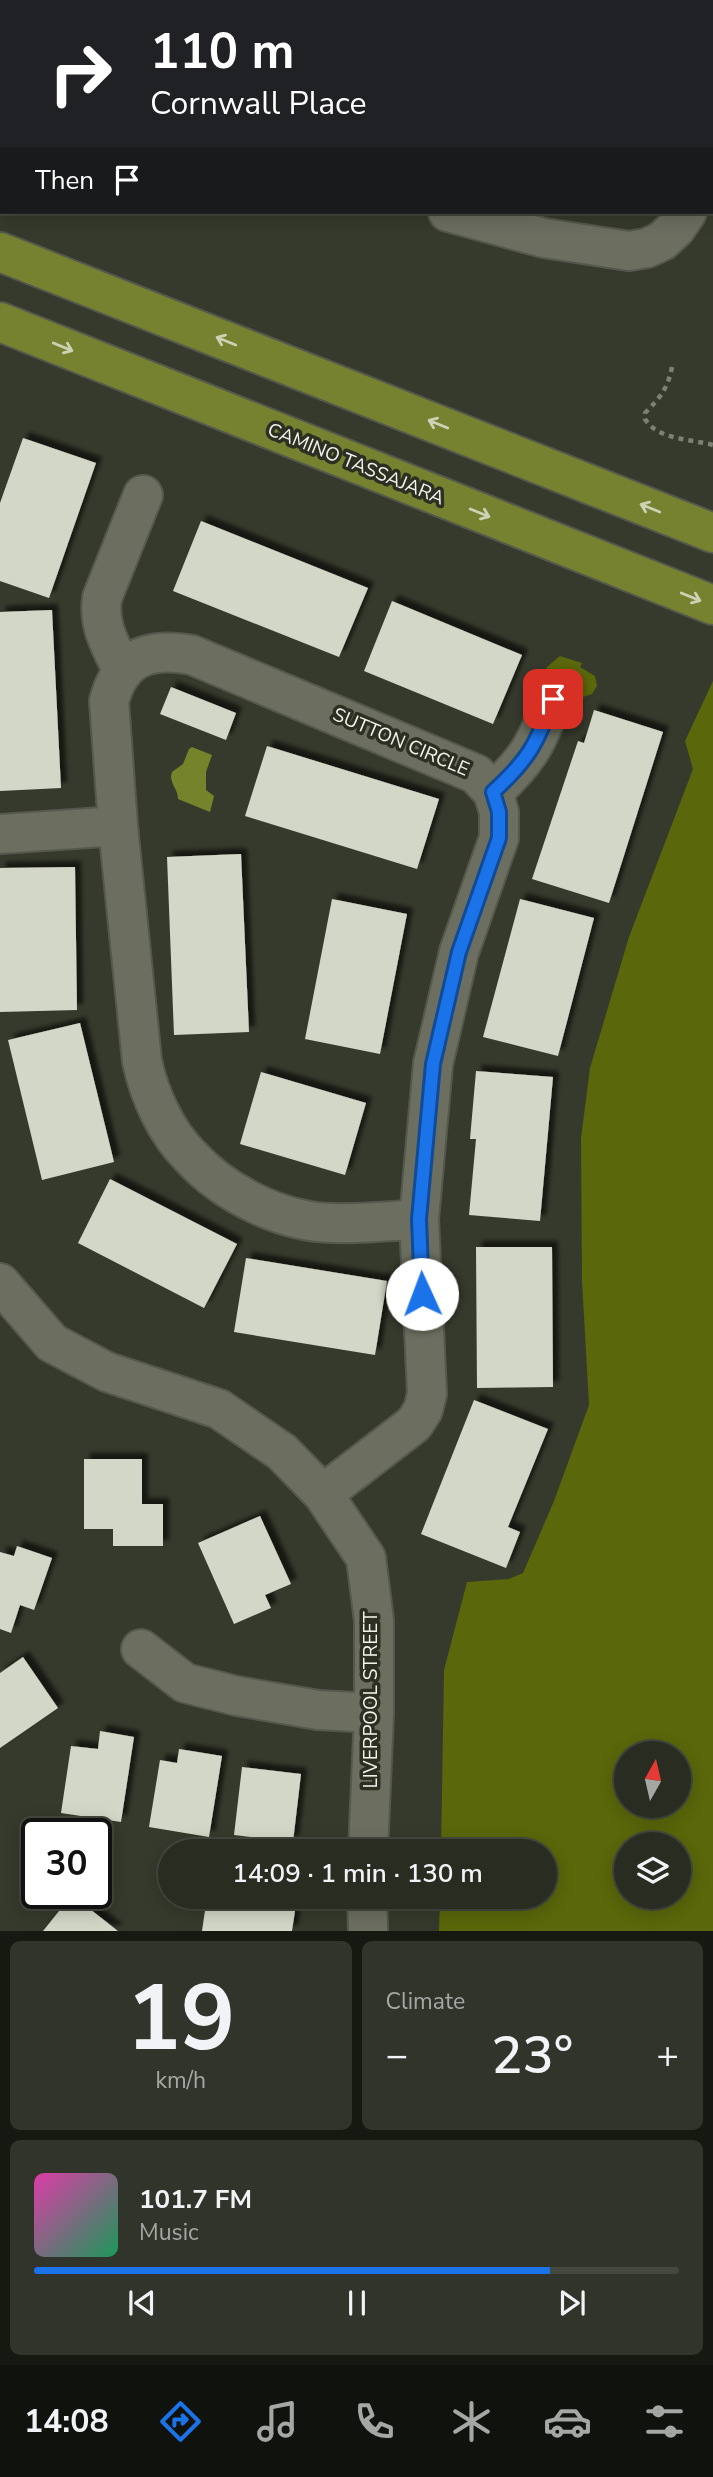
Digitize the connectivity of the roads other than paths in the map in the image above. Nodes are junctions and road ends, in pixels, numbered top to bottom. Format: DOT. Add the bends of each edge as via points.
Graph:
graph roads {
  1 [pos="455,214"];
  2 [pos="686,214"];
  3 [pos="0,252"];
  4 [pos="0,322"];
  5 [pos="143,495"];
  6 [pos="713,533"];
  7 [pos="713,606"];
  8 [pos="123,672"];
  9 [pos="553,699"];
  10 [pos="493,792"];
  11 [pos="118,826"];
  12 [pos="0,834"];
  13 [pos="419,1219"];
  14 [pos="0,1283"];
  15 [pos="323,1494"];
  16 [pos="141,1649"];
  17 [pos="374,1713"];
  18 [pos="369,1839"];
  19 [pos="367,1909"];
  20 [pos="368,1931"];
  1 -- 2 [label="street" via="544,238 629,251 662,241"];
  6 -- 3 [label="main road, one-way"];
  4 -- 7 [label="main road, CAMINO TASSAJARA, one-way"];
  5 -- 8 [label="street" via="100,612 102,627"];
  8 -- 10 [label="street, SUTTON CIRCLE" via="136,658 155,652 192,655 476,774"];
  8 -- 11 [label="street" via="109,701"];
  9 -- 10 [label="street" via="539,738 517,770"];
  10 -- 13 [label="street" via="499,838 446,1002 433,1064"];
  11 -- 12 [label="street"];
  11 -- 13 [label="street" via="142,1061 155,1103 187,1154 253,1203 291,1216 331,1223"];
  13 -- 15 [label="street" via="427,1394 423,1410 414,1423"];
  14 -- 15 [label="street, LIVERPOOL STREET" via="52,1343 107,1372 219,1409 282,1452"];
  15 -- 17 [label="street, LIVERPOOL STREET" via="366,1558 374,1621"];
  16 -- 17 [label="street" via="185,1683 318,1710"];
  17 -- 18 [label="street, LIVERPOOL STREET"];
  19 -- 20 [label="street"];
}
